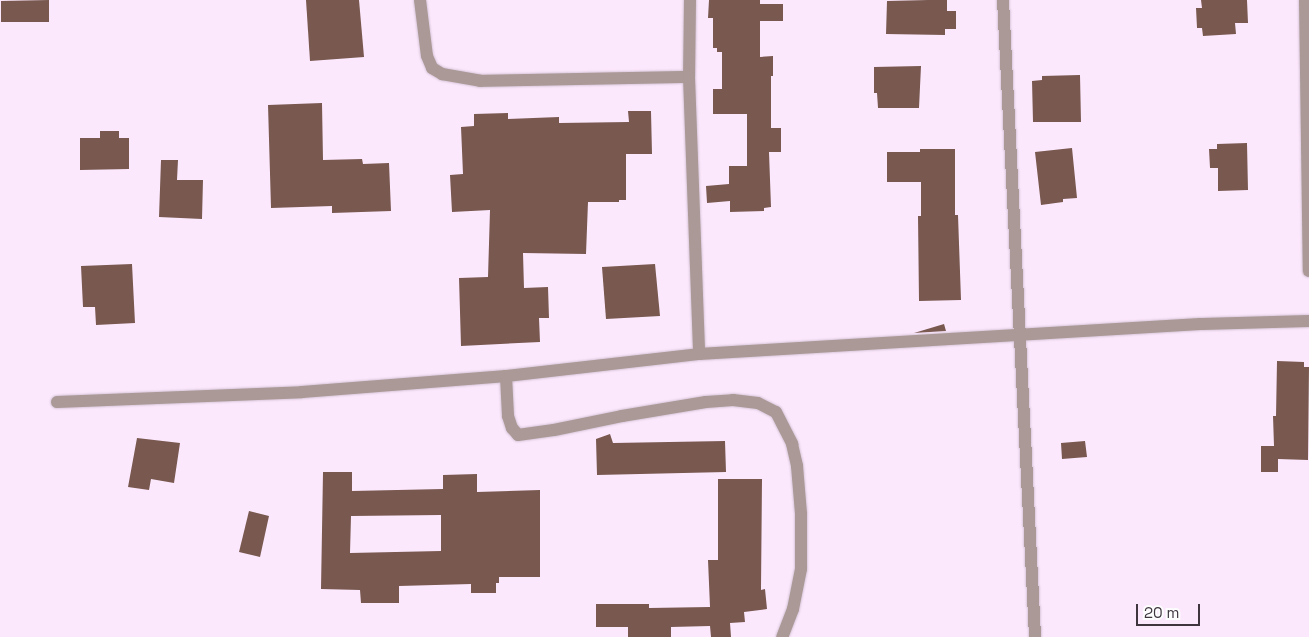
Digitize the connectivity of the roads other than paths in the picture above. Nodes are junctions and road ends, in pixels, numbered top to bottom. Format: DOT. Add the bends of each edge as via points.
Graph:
graph roads {
  1 [pos="420,0"];
  2 [pos="690,0"];
  3 [pos="1003,0"];
  4 [pos="1305,0"];
  5 [pos="689,77"];
  6 [pos="1308,172"];
  7 [pos="1309,271"];
  8 [pos="1309,321"];
  9 [pos="1019,336"];
  10 [pos="699,354"];
  11 [pos="506,376"];
  12 [pos="57,402"];
  13 [pos="782,637"];
  14 [pos="1035,637"];
  1 -- 5 [label="street" via="427,56 432,68 442,74 480,81"];
  2 -- 5 [label="street"];
  3 -- 9 [label="street"];
  4 -- 6 [label="street"];
  5 -- 10 [label="street"];
  6 -- 7 [label="street"];
  8 -- 9 [label="street" via="1200,324"];
  9 -- 10 [label="street"];
  9 -- 14 [label="street"];
  10 -- 11 [label="street"];
  11 -- 12 [label="street" via="302,392"];
  11 -- 13 [label="street" via="508,416 518,435 706,402 733,400 758,403 776,412 792,444 801,514 801,569 793,610"];
}
